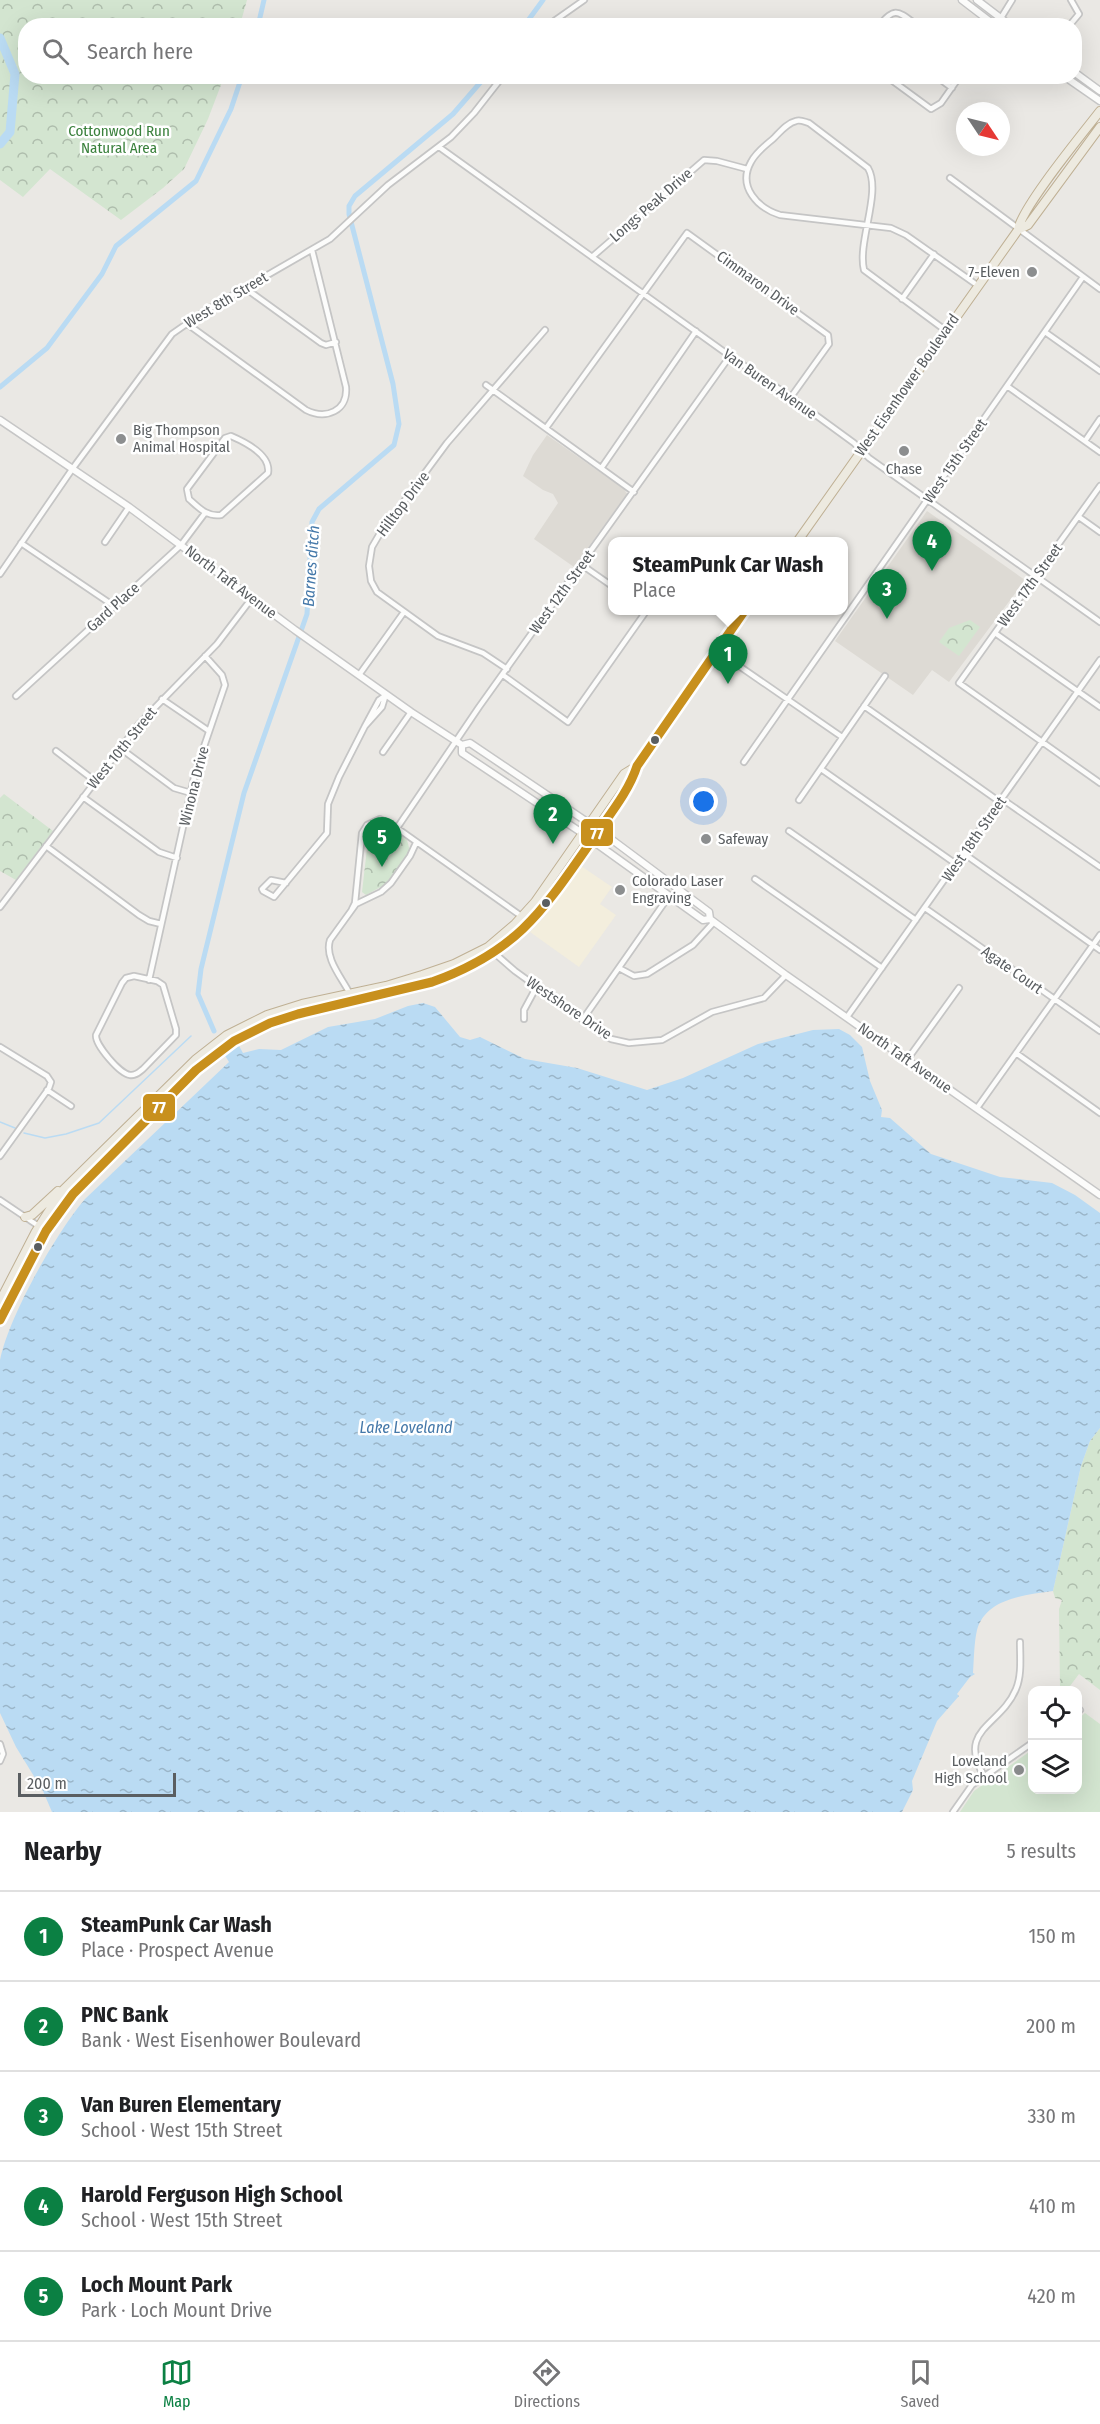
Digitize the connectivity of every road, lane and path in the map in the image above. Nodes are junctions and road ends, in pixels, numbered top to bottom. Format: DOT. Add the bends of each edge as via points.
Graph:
graph roads {
  1 [pos="584,0"];
  2 [pos="962,0"];
  3 [pos="977,0"];
  4 [pos="1012,0"];
  5 [pos="1071,0"];
  6 [pos="558,18"];
  7 [pos="885,18"];
  8 [pos="907,18"];
  9 [pos="986,18"];
  10 [pos="1001,18"];
  11 [pos="1076,18"];
  12 [pos="1082,78"];
  13 [pos="497,84"];
  14 [pos="897,84"];
  15 [pos="947,84"];
  16 [pos="955,84"];
  17 [pos="1076,84"];
  18 [pos="952,88"];
  19 [pos="1100,91"];
  20 [pos="1100,101"];
  21 [pos="1100,111"];
  22 [pos="1100,127"];
  23 [pos="439,147"];
  24 [pos="747,170"];
  25 [pos="950,178"];
  26 [pos="868,225"];
  27 [pos="1018,230"];
  28 [pos="312,249"];
  29 [pos="934,254"];
  30 [pos="592,257"];
  31 [pos="1083,277"];
  32 [pos="977,285"];
  33 [pos="245,288"];
  34 [pos="1100,289"];
  35 [pos="642,293"];
  36 [pos="902,298"];
  37 [pos="186,323"];
  38 [pos="545,330"];
  39 [pos="945,330"];
  40 [pos="696,331"];
  41 [pos="1045,332"];
  42 [pos="336,342"];
  43 [pos="730,356"];
  44 [pos="1100,371"];
  45 [pos="486,385"];
  46 [pos="1007,386"];
  47 [pos="493,390"];
  48 [pos="791,397"];
  49 [pos="1100,419"];
  50 [pos="0,420"];
  51 [pos="546,428"];
  52 [pos="1085,441"];
  53 [pos="860,451"];
  54 [pos="1100,452"];
  55 [pos="602,467"];
  56 [pos="73,468"];
  57 [pos="1100,486"];
  58 [pos="634,492"];
  59 [pos="927,500"];
  60 [pos="129,507"];
  61 [pos="205,513"];
  62 [pos="1079,517"];
  63 [pos="1100,532"];
  64 [pos="800,537"];
  65 [pos="105,542"];
  66 [pos="21,543"];
  67 [pos="181,545"];
  68 [pos="582,565"];
  69 [pos="0,574"];
  70 [pos="1036,578"];
  71 [pos="608,583"];
  72 [pos="252,598"];
  73 [pos="114,606"];
  74 [pos="404,612"];
  75 [pos="848,614"];
  76 [pos="645,615"];
  77 [pos="741,615"];
  78 [pos="847,615"];
  79 [pos="1100,622"];
  80 [pos="995,633"];
  81 [pos="716,650"];
  82 [pos="205,656"];
  83 [pos="1100,660"];
  84 [pos="507,669"];
  85 [pos="359,675"];
  86 [pos="503,675"];
  87 [pos="885,676"];
  88 [pos="1078,692"];
  89 [pos="16,696"];
  90 [pos="386,696"];
  91 [pos="162,699"];
  92 [pos="788,700"];
  93 [pos="864,706"];
  94 [pos="1100,707"];
  95 [pos="411,712"];
  96 [pos="208,731"];
  97 [pos="842,737"];
  98 [pos="459,742"];
  99 [pos="1042,742"];
  100 [pos="120,748"];
  101 [pos="56,751"];
  102 [pos="383,752"];
  103 [pos="744,762"];
  104 [pos="637,766"];
  105 [pos="820,769"];
  106 [pos="94,781"];
  107 [pos="1100,783"];
  108 [pos="191,793"];
  109 [pos="83,797"];
  110 [pos="799,800"];
  111 [pos="1001,800"];
  112 [pos="590,824"];
  113 [pos="397,828"];
  114 [pos="599,830"];
  115 [pos="789,831"];
  116 [pos="583,834"];
  117 [pos="591,840"];
  118 [pos="416,843"];
  119 [pos="46,846"];
  120 [pos="963,853"];
  121 [pos="177,858"];
  122 [pos="956,864"];
  123 [pos="1100,867"];
  124 [pos="755,879"];
  125 [pos="286,883"];
  126 [pos="669,896"];
  127 [pos="0,906"];
  128 [pos="925,908"];
  129 [pos="352,909"];
  130 [pos="522,917"];
  131 [pos="712,920"];
  132 [pos="916,920"];
  133 [pos="531,923"];
  134 [pos="161,924"];
  135 [pos="1100,935"];
  136 [pos="1093,945"];
  137 [pos="491,950"];
  138 [pos="1100,950"];
  139 [pos="620,968"];
  140 [pos="882,968"];
  141 [pos="786,975"];
  142 [pos="149,980"];
  143 [pos="537,987"];
  144 [pos="959,988"];
  145 [pos="352,998"];
  146 [pos="1054,999"];
  147 [pos="847,1017"];
  148 [pos="524,1018"];
  149 [pos="583,1019"];
  150 [pos="1100,1031"];
  151 [pos="0,1047"];
  152 [pos="1016,1053"];
  153 [pos="907,1060"];
  154 [pos="47,1090"];
  155 [pos="71,1106"];
  156 [pos="977,1108"];
  157 [pos="1100,1113"];
  158 [pos="0,1156"];
  159 [pos="62,1190"];
  160 [pos="1100,1196"];
  161 [pos="0,1200"];
  162 [pos="25,1217"];
  163 [pos="39,1226"];
  164 [pos="46,1231"];
  165 [pos="0,1301"];
  166 [pos="0,1320"];
  167 [pos="1020,1642"];
  168 [pos="0,1744"];
  169 [pos="1028,1746"];
  170 [pos="0,1761"];
  171 [pos="984,1776"];
  172 [pos="953,1812"];
  1 -- 6 [label="street"];
  2 -- 9 [label="main road"];
  3 -- 10 [label="main road"];
  4 -- 10 [label="street"];
  5 -- 11 [label="street" via="1079,14"];
  7 -- 8 [label="street" via="893,11"];
  12 -- 19 [label="main road"];
  13 -- 23 [label="street, West 8th Street"];
  14 -- 18 [label="street" via="931,109"];
  15 -- 18 [label="street"];
  16 -- 18 [label="street"];
  17 -- 20 [label="main road"];
  21 -- 27 [label="highway, West Eisenhower Boulevard" via="1019,222"];
  22 -- 27 [label="highway, West Eisenhower Boulevard" via="1028,225"];
  23 -- 28 [label="street, West 8th Street" via="388,185 330,239"];
  23 -- 30 [label="street, Van Buren Avenue"];
  24 -- 26 [label="street" via="748,187 755,201 766,210"];
  24 -- 26 [label="street" via="757,153 788,125 796,120 809,123 872,174"];
  24 -- 30 [label="street, Longs Peak Drive" via="704,160"];
  25 -- 27 [label="street"];
  26 -- 29 [label="street" via="891,228"];
  26 -- 36 [label="street" via="864,270"];
  27 -- 31 [label="street"];
  27 -- 32 [label="highway, West Eisenhower Boulevard"];
  28 -- 33 [label="street, West 8th Street"];
  28 -- 42 [label="street"];
  29 -- 32 [label="street"];
  29 -- 36 [label="street"];
  30 -- 35 [label="street, Van Buren Avenue"];
  31 -- 34 [label="street"];
  31 -- 41 [label="street, West 15th Street"];
  32 -- 39 [label="highway, West Eisenhower Boulevard"];
  33 -- 37 [label="street, West 8th Street"];
  33 -- 42 [label="street" via="321,343"];
  35 -- 40 [label="street, Van Buren Avenue"];
  35 -- 48 [label="street, Cimmaron Drive" via="685,233 690,233 828,335 829,344"];
  35 -- 51 [label="street"];
  36 -- 39 [label="street"];
  37 -- 42 [label="street" via="306,410 321,415 336,411 347,390"];
  37 -- 56 [label="street, West 8th Street" via="172,334"];
  38 -- 47 [label="street, Hilltop Drive"];
  39 -- 53 [label="highway, West Eisenhower Boulevard"];
  40 -- 43 [label="street, Van Buren Avenue"];
  40 -- 55 [label="street"];
  41 -- 44 [label="street"];
  41 -- 46 [label="street, West 15th Street"];
  43 -- 48 [label="street, Van Buren Avenue"];
  43 -- 58 [label="street, West 12th Street"];
  45 -- 47 [label="street"];
  46 -- 52 [label="street"];
  46 -- 59 [label="street, West 15th Street"];
  47 -- 51 [label="street"];
  47 -- 74 [label="street, Hilltop Drive" via="447,443 372,547 369,566 374,586"];
  48 -- 53 [label="street, Van Buren Avenue"];
  49 -- 52 [label="street"];
  50 -- 56 [label="main road, North Taft Avenue"];
  51 -- 55 [label="street"];
  52 -- 54 [label="street"];
  53 -- 59 [label="street, Van Buren Avenue"];
  53 -- 64 [label="highway, West Eisenhower Boulevard"];
  55 -- 58 [label="street"];
  56 -- 60 [label="main road, North Taft Avenue"];
  56 -- 66 [label="street, West 8th Street"];
  57 -- 62 [label="street, West 17th Street"];
  58 -- 68 [label="street, West 12th Street"];
  59 -- 70 [label="street, Van Buren Avenue"];
  59 -- 75 [label="street, West 15th Street"];
  60 -- 65 [label="street"];
  60 -- 67 [label="main road, North Taft Avenue"];
  61 -- 61 [label="street" via="189,500 187,489 225,438 235,438 265,458 268,472 221,515"];
  61 -- 67 [label="street, Gard Place"];
  62 -- 63 [label="street"];
  62 -- 70 [label="street, West 17th Street"];
  66 -- 69 [label="street, West 8th Street"];
  66 -- 73 [label="street"];
  67 -- 72 [label="main road, North Taft Avenue"];
  67 -- 73 [label="street, Gard Place"];
  68 -- 71 [label="street"];
  68 -- 84 [label="street, West 12th Street"];
  70 -- 79 [label="street, Van Buren Avenue"];
  70 -- 80 [label="street, West 17th Street"];
  72 -- 82 [label="street, West 10th Street"];
  72 -- 85 [label="main road, North Taft Avenue"];
  73 -- 89 [label="street, Gard Place"];
  74 -- 84 [label="street, Hilltop Drive" via="443,639 483,653"];
  74 -- 85 [label="street"];
  76 -- 86 [label="street" via="568,722"];
  77 -- 81 [label="highway"];
  78 -- 92 [label="street, West 15th Street"];
  80 -- 88 [label="street"];
  80 -- 99 [label="street, West 17th Street" via="959,683"];
  81 -- 92 [label="street"];
  81 -- 104 [label="highway"];
  82 -- 91 [label="street, West 10th Street"];
  82 -- 96 [label="street, Winona Drive" via="225,681"];
  83 -- 88 [label="street, West 18th Street"];
  84 -- 86 [label="street, West 12th Street"];
  85 -- 90 [label="main road, North Taft Avenue"];
  86 -- 98 [label="street, West 12th Street"];
  87 -- 93 [label="street"];
  88 -- 94 [label="street"];
  88 -- 99 [label="street, West 18th Street"];
  90 -- 95 [label="main road, North Taft Avenue"];
  90 -- 125 [label="street" via="374,707 339,777 328,804 327,833"];
  91 -- 96 [label="street"];
  91 -- 100 [label="street, West 10th Street"];
  92 -- 97 [label="street"];
  92 -- 103 [label="street, West 15th Street"];
  93 -- 97 [label="street"];
  93 -- 111 [label="street"];
  95 -- 98 [label="main road, North Taft Avenue"];
  95 -- 102 [label="street"];
  96 -- 108 [label="street, Winona Drive"];
  97 -- 105 [label="street"];
  98 -- 112 [label="main road, North Taft Avenue" via="470,743"];
  98 -- 113 [label="street, West 12th Street"];
  98 -- 116 [label="main road, North Taft Avenue" via="462,753"];
  99 -- 107 [label="street"];
  99 -- 111 [label="street, West 18th Street"];
  100 -- 106 [label="street, West 10th Street"];
  100 -- 108 [label="street" via="174,788"];
  101 -- 106 [label="street"];
  104 -- 112 [label="highway" via="624,774"];
  104 -- 114 [label="highway"];
  105 -- 110 [label="street"];
  105 -- 122 [label="street"];
  106 -- 109 [label="street, West 10th Street"];
  108 -- 121 [label="street, Winona Drive"];
  109 -- 119 [label="street, West 10th Street"];
  109 -- 121 [label="street" via="159,852"];
  111 -- 120 [label="street, West 18th Street"];
  111 -- 123 [label="street"];
  112 -- 114 [label="main road, North Taft Avenue"];
  112 -- 116 [label="highway"];
  113 -- 118 [label="street"];
  113 -- 129 [label="street" via="377,819 364,828"];
  114 -- 117 [label="highway"];
  114 -- 131 [label="main road, North Taft Avenue" via="709,912"];
  115 -- 132 [label="street"];
  116 -- 117 [label="main road, North Taft Avenue"];
  116 -- 130 [label="highway"];
  117 -- 126 [label="main road, North Taft Avenue"];
  117 -- 133 [label="highway"];
  118 -- 129 [label="street" via="391,883"];
  118 -- 130 [label="street"];
  119 -- 127 [label="street, West 10th Street"];
  119 -- 134 [label="street" via="139,915"];
  120 -- 122 [label="street, West 18th Street"];
  120 -- 136 [label="street"];
  121 -- 134 [label="street, Winona Drive"];
  122 -- 128 [label="street, West 18th Street"];
  124 -- 140 [label="street"];
  125 -- 125 [label="street" via="274,897 262,889 271,880"];
  126 -- 131 [label="main road, North Taft Avenue" via="703,920"];
  126 -- 139 [label="street"];
  128 -- 132 [label="street, West 18th Street"];
  128 -- 146 [label="street, Agate Court"];
  129 -- 145 [label="street" via="328,945 331,959"];
  130 -- 133 [label="street"];
  130 -- 137 [label="highway"];
  131 -- 139 [label="street" via="693,945 647,974 634,976"];
  131 -- 141 [label="main road, North Taft Avenue"];
  132 -- 140 [label="street, West 18th Street"];
  133 -- 137 [label="highway"];
  134 -- 142 [label="street, Winona Drive"];
  135 -- 136 [label="street"];
  136 -- 138 [label="street"];
  136 -- 146 [label="street"];
  137 -- 143 [label="street, Westshore Drive"];
  137 -- 145 [label="highway" via="467,968 432,982"];
  139 -- 149 [label="street"];
  140 -- 147 [label="street, West 18th Street"];
  141 -- 147 [label="main road, North Taft Avenue"];
  141 -- 149 [label="street, Westshore Drive" via="764,998 712,1012 662,1040 611,1039"];
  142 -- 142 [label="street" via="134,976 123,981 96,1035 99,1046 130,1075 138,1073 176,1035 165,988"];
  143 -- 148 [label="street" via="524,1010"];
  143 -- 149 [label="street, Westshore Drive"];
  144 -- 153 [label="street"];
  145 -- 159 [label="highway" via="286,1008 227,1035 195,1060"];
  145 -- 164 [label="highway" via="270,1023 227,1046 196,1070 95,1170"];
  146 -- 150 [label="street, Agate Court"];
  146 -- 152 [label="street"];
  147 -- 153 [label="main road, North Taft Avenue"];
  151 -- 154 [label="street" via="50,1079"];
  152 -- 156 [label="street"];
  152 -- 157 [label="street"];
  153 -- 156 [label="main road, North Taft Avenue"];
  154 -- 155 [label="street"];
  154 -- 158 [label="street"];
  156 -- 160 [label="main road, North Taft Avenue"];
  159 -- 162 [label="highway"];
  159 -- 163 [label="highway"];
  161 -- 162 [label="street"];
  162 -- 163 [label="street"];
  163 -- 164 [label="street"];
  163 -- 165 [label="highway"];
  164 -- 166 [label="highway"];
  167 -- 171 [label="street" via="1016,1689 975,1742 974,1756"];
  168 -- 170 [label="street"];
  169 -- 171 [label="street"];
  171 -- 172 [label="street"];
}
